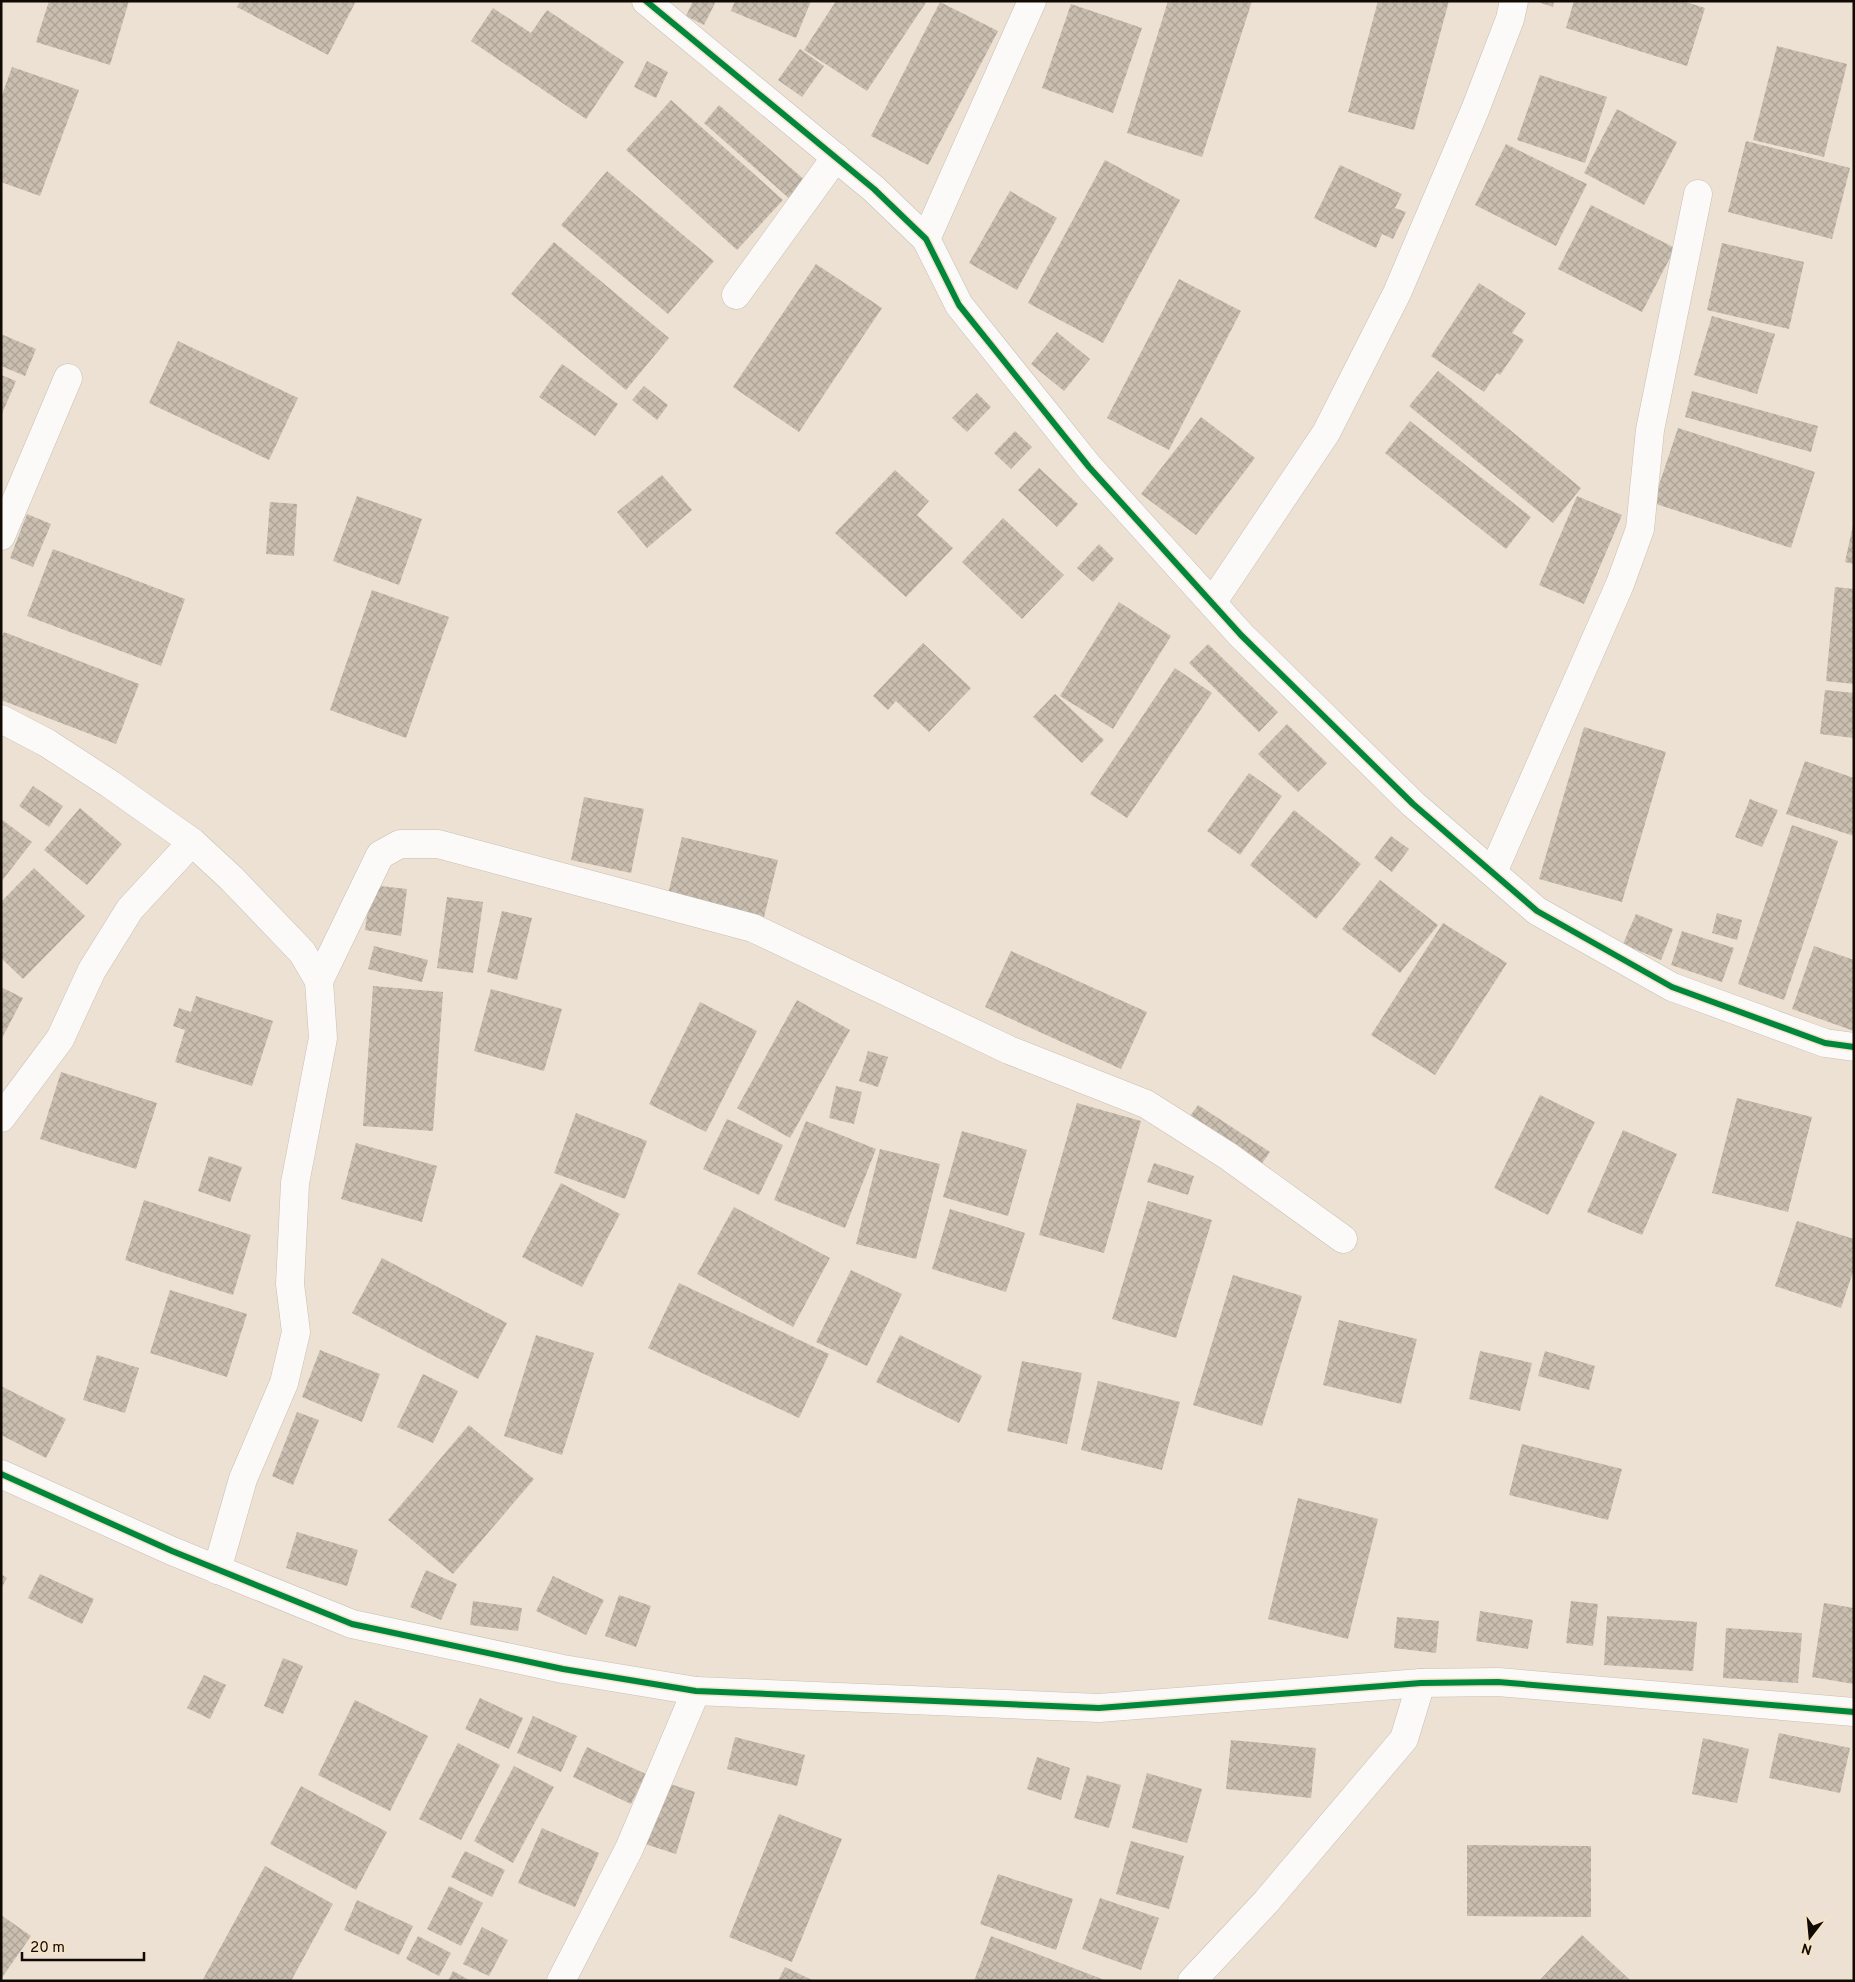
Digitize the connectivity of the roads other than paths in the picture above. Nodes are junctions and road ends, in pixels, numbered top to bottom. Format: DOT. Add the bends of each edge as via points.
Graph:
graph roads {
  1 [pos="646,1"];
  2 [pos="1032,1"];
  3 [pos="1514,1"];
  4 [pos="836,157"];
  5 [pos="1698,194"];
  6 [pos="926,239"];
  7 [pos="736,295"];
  8 [pos="68,378"];
  9 [pos="1,536"];
  10 [pos="1212,603"];
  11 [pos="1,719"];
  12 [pos="192,842"];
  13 [pos="1493,872"];
  14 [pos="319,981"];
  15 [pos="1854,1047"];
  16 [pos="1,1118"];
  17 [pos="1343,1239"];
  18 [pos="1,1474"];
  19 [pos="217,1570"];
  20 [pos="1421,1683"];
  21 [pos="696,1692"];
  22 [pos="1854,1712"];
  23 [pos="561,1981"];
  24 [pos="1192,1981"];
  1 -- 4 [label="street"];
  2 -- 6 [label="street"];
  3 -- 10 [label="street" via="1475,110 1393,301 1326,433"];
  4 -- 6 [label="street" via="874,188"];
  4 -- 7 [label="street"];
  5 -- 13 [label="street" via="1650,430 1640,529 1620,584"];
  6 -- 10 [label="street" via="959,305 1089,467"];
  8 -- 9 [label="street"];
  10 -- 13 [label="street" via="1412,804"];
  11 -- 12 [label="street" via="63,753"];
  12 -- 14 [label="street" via="302,952"];
  12 -- 16 [label="street" via="130,910 92,970 60,1039"];
  13 -- 15 [label="street" via="1537,911 1672,988 1824,1042"];
  14 -- 17 [label="street" via="380,855 400,844 438,844 753,928 1009,1050 1146,1104 1228,1156"];
  14 -- 19 [label="street" via="322,1038 295,1182 290,1284 296,1332 284,1383 243,1479"];
  18 -- 19 [label="street"];
  19 -- 21 [label="street" via="352,1624 563,1669"];
  20 -- 21 [label="street" via="1099,1708"];
  20 -- 22 [label="street" via="1498,1682"];
  20 -- 24 [label="street" via="1404,1739 1266,1902"];
  21 -- 23 [label="street" via="629,1849"];
}
